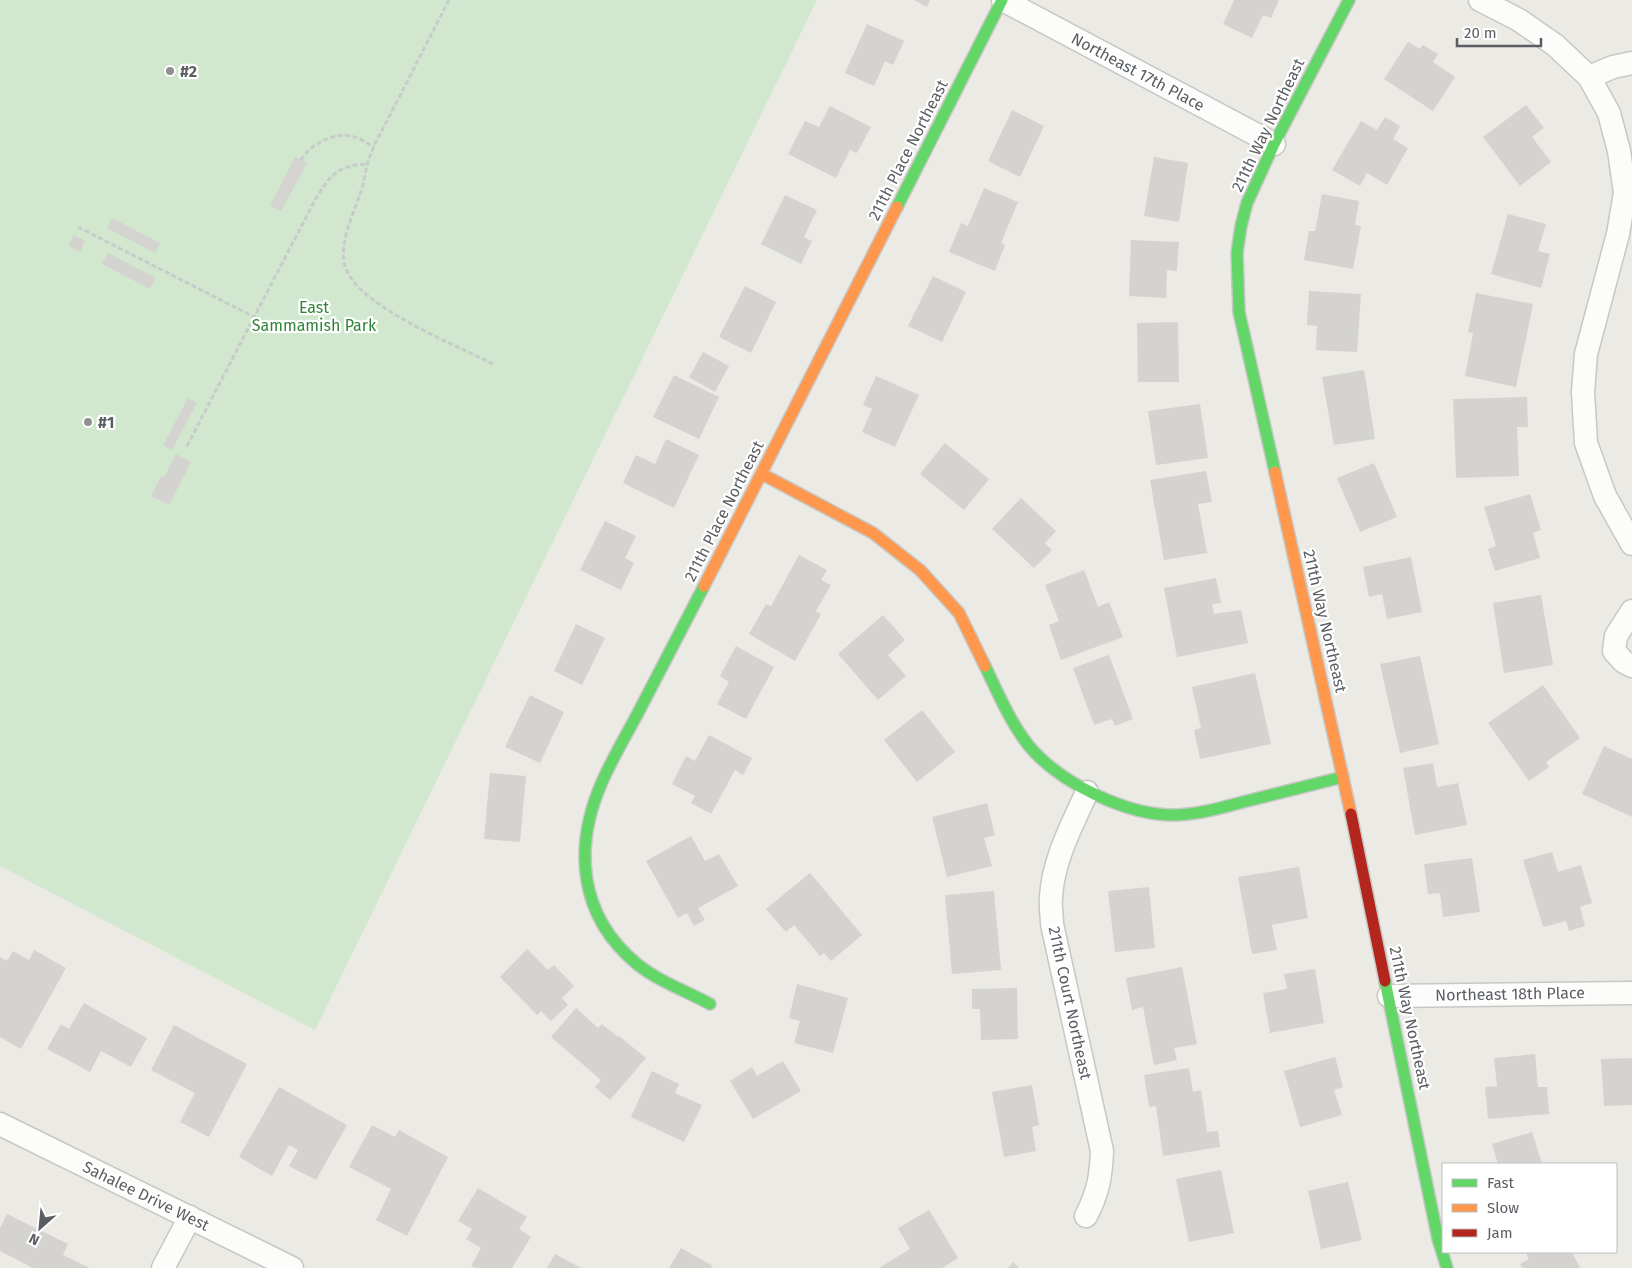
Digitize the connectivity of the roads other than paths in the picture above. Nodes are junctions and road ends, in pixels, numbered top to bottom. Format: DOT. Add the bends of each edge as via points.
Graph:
graph roads {
  1 [pos="1003,0"];
  2 [pos="1349,0"];
  3 [pos="1480,0"];
  4 [pos="1632,63"];
  5 [pos="1589,77"];
  6 [pos="1274,144"];
  7 [pos="1625,145"];
  8 [pos="762,474"];
  9 [pos="1632,544"];
  10 [pos="1632,611"];
  11 [pos="1632,666"];
  12 [pos="1343,777"];
  13 [pos="1087,792"];
  14 [pos="1632,993"];
  15 [pos="1389,996"];
  16 [pos="710,1004"];
  17 [pos="0,1124"];
  18 [pos="1086,1216"];
  19 [pos="190,1217"];
  20 [pos="1442,1252"];
  21 [pos="1442,1253"];
  22 [pos="163,1268"];
  23 [pos="292,1268"];
  24 [pos="1447,1268"];
  1 -- 6 [label="street, Northeast 17th Place"];
  1 -- 8 [label="street, 211th Place Northeast"];
  2 -- 6 [label="street, 211th Way Northeast"];
  3 -- 5 [label="street" via="1519,20 1555,45"];
  4 -- 5 [label="street"];
  5 -- 7 [label="street"];
  6 -- 12 [label="street, 211th Way Northeast" via="1241,226 1237,260 1239,312"];
  7 -- 9 [label="street" via="1625,193 1618,234 1586,354 1583,392 1586,442 1605,496"];
  8 -- 13 [label="street" via="873,533 920,570 959,613 1008,714 1029,746 1055,770"];
  8 -- 16 [label="street, 211th Place Northeast" via="602,782 591,811 585,841 584,869 588,890 595,914 612,939 637,963"];
  10 -- 11 [label="street" via="1616,636 1614,651"];
  12 -- 13 [label="street" via="1205,812 1175,815 1138,810"];
  12 -- 15 [label="street, 211th Way Northeast"];
  13 -- 18 [label="street, 211th Court Northeast" via="1063,847 1054,874 1051,898 1052,924 1102,1151 1101,1175 1095,1199"];
  14 -- 15 [label="street, Northeast 18th Place"];
  15 -- 20 [label="street, 211th Way Northeast"];
  17 -- 19 [label="street, Sahalee Drive West"];
  19 -- 22 [label="street"];
  19 -- 23 [label="street, Sahalee Drive West"];
  21 -- 24 [label="street, 211th Way Northeast"];
}
